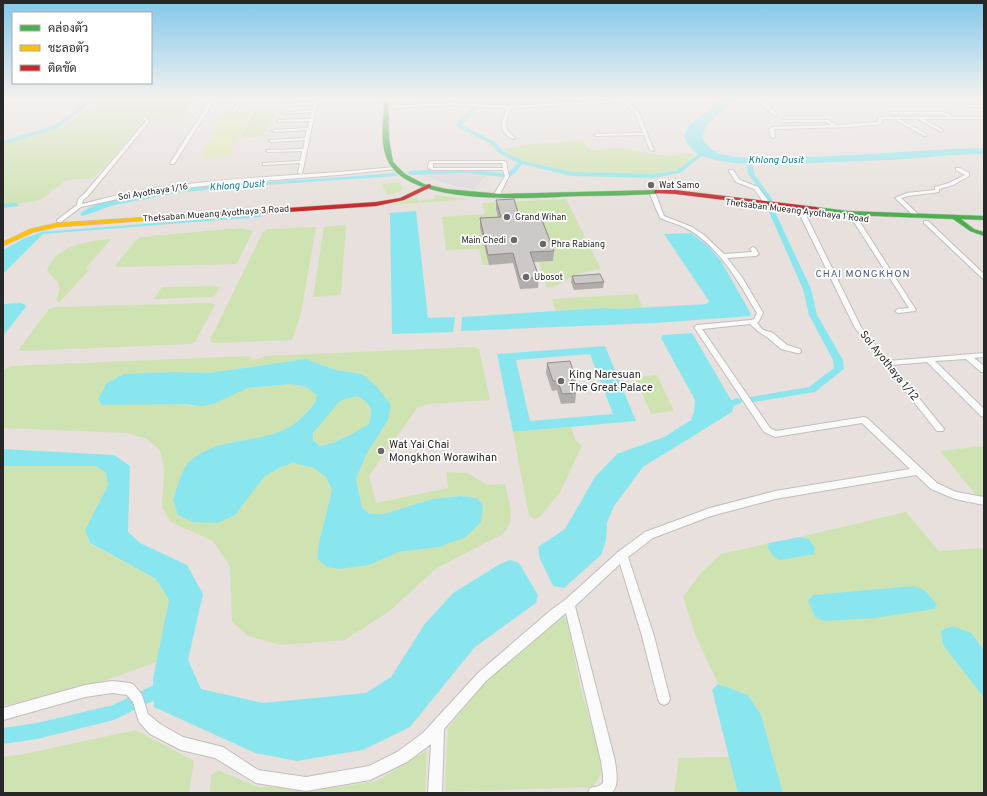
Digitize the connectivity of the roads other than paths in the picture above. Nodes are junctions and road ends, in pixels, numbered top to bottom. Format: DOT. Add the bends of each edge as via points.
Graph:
graph roads {
  1 [pos="136,135"];
  2 [pos="190,135"];
  3 [pos="308,135"];
  4 [pos="387,135"];
  5 [pos="507,135"];
  6 [pos="646,135"];
  7 [pos="513,138"];
  8 [pos="307,139"];
  9 [pos="271,141"];
  10 [pos="305,150"];
  11 [pos="652,150"];
  12 [pos="268,151"];
  13 [pos="302,162"];
  14 [pos="172,163"];
  15 [pos="264,164"];
  16 [pos="394,168"];
  17 [pos="506,169"];
  18 [pos="958,169"];
  19 [pos="732,172"];
  20 [pos="300,173"];
  21 [pos="409,179"];
  22 [pos="426,186"];
  23 [pos="449,191"];
  24 [pos="652,194"];
  25 [pos="406,195"];
  26 [pos="496,196"];
  27 [pos="767,203"];
  28 [pos="79,206"];
  29 [pos="802,213"];
  30 [pos="917,216"];
  31 [pos="984,218"];
  32 [pos="855,219"];
  33 [pos="958,220"];
  34 [pos="58,221"];
  35 [pos="926,222"];
  36 [pos="984,224"];
  37 [pos="984,234"];
  38 [pos="3,239"];
  39 [pos="3,244"];
  40 [pos="753,249"];
  41 [pos="724,256"];
  42 [pos="984,277"];
  43 [pos="898,311"];
  44 [pos="752,322"];
  45 [pos="797,351"];
  46 [pos="984,355"];
  47 [pos="968,357"];
  48 [pos="930,360"];
  49 [pos="887,363"];
  50 [pos="984,370"];
  51 [pos="984,414"];
  52 [pos="940,429"];
  53 [pos="918,471"];
  54 [pos="984,500"];
  55 [pos="622,555"];
  56 [pos="569,604"];
  57 [pos="664,698"];
  58 [pos="3,714"];
  59 [pos="438,727"];
  60 [pos="435,793"];
  61 [pos="595,793"];
  1 -- 28 [label="street" via="81,199"];
  2 -- 14 [label="street"];
  3 -- 8 [label="street"];
  4 -- 16 [label="main road" via="388,152"];
  5 -- 7 [label="street"];
  6 -- 11 [label="street"];
  8 -- 9 [label="street"];
  8 -- 10 [label="street"];
  10 -- 12 [label="street"];
  10 -- 13 [label="street"];
  13 -- 15 [label="street"];
  13 -- 20 [label="street"];
  16 -- 21 [label="main road, Thetsaban Mueang Ayothaya 1 Road"];
  16 -- 28 [label="street, Soi Ayothaya 1/16" via="191,185 135,193"];
  17 -- 17 [label="street" via="502,161 433,161 430,168"];
  17 -- 26 [label="street" via="507,176"];
  18 -- 30 [label="street" via="967,176 951,184 939,186 937,191 898,198"];
  19 -- 27 [label="street" via="738,181 756,188"];
  21 -- 22 [label="main road, Thetsaban Mueang Ayothaya 1 Road"];
  21 -- 25 [label="main road"];
  22 -- 23 [label="main road, Thetsaban Mueang Ayothaya 1 Road"];
  22 -- 25 [label="main road, Thetsaban Mueang Ayothaya 3 Road"];
  23 -- 25 [label="main road"];
  23 -- 26 [label="main road, Thetsaban Mueang Ayothaya 1 Road"];
  24 -- 26 [label="main road, Thetsaban Mueang Ayothaya 1 Road"];
  24 -- 27 [label="main road, Thetsaban Mueang Ayothaya 1 Road" via="688,193"];
  24 -- 29 [label="main road, Thetsaban Mueang Ayothaya 1 Road"];
  24 -- 41 [label="street" via="662,218 691,228"];
  25 -- 34 [label="main road, Thetsaban Mueang Ayothaya 3 Road" via="376,200"];
  25 -- 39 [label="main road, Thetsaban Mueang Ayothaya 3 Road" via="391,202 376,204 57,225 32,230"];
  27 -- 30 [label="main road, Thetsaban Mueang Ayothaya 1 Road" via="842,212"];
  28 -- 34 [label="street"];
  29 -- 32 [label="main road, Thetsaban Mueang Ayothaya 1 Road"];
  29 -- 49 [label="street, Soi Ayothaya 1/12" via="858,328"];
  30 -- 33 [label="main road, Thetsaban Mueang Ayothaya 1 Road"];
  31 -- 33 [label="main road, Thetsaban Mueang Ayothaya 1 Road"];
  32 -- 35 [label="main road, Thetsaban Mueang Ayothaya 1 Road"];
  32 -- 43 [label="street" via="913,310"];
  33 -- 35 [label="main road, Thetsaban Mueang Ayothaya 1 Road"];
  33 -- 36 [label="main road, Thetsaban Mueang Ayothaya 1 Road"];
  33 -- 37 [label="main road" via="972,230"];
  34 -- 38 [label="main road, Thetsaban Mueang Ayothaya 3 Road" via="29,227"];
  35 -- 42 [label="street"];
  40 -- 41 [label="street" via="756,254"];
  41 -- 44 [label="street" via="760,314 757,320"];
  44 -- 45 [label="street" via="784,347"];
  44 -- 53 [label="street" via="697,327 767,430 775,434 864,420"];
  46 -- 47 [label="street"];
  47 -- 48 [label="street"];
  47 -- 50 [label="street"];
  48 -- 49 [label="street"];
  48 -- 51 [label="street"];
  49 -- 52 [label="street, Soi Ayothaya 1/12"];
  53 -- 54 [label="street" via="942,491"];
  53 -- 55 [label="street" via="775,495 710,512 649,535"];
  55 -- 56 [label="street"];
  55 -- 57 [label="street" via="648,636"];
  56 -- 59 [label="street" via="482,677"];
  56 -- 61 [label="street" via="608,761 609,786 602,792"];
  58 -- 59 [label="street" via="85,691 112,687 130,690 138,699 143,718 162,733 181,743 218,752 256,776 306,784 370,773 402,757 428,738"];
  59 -- 60 [label="street"];
}
